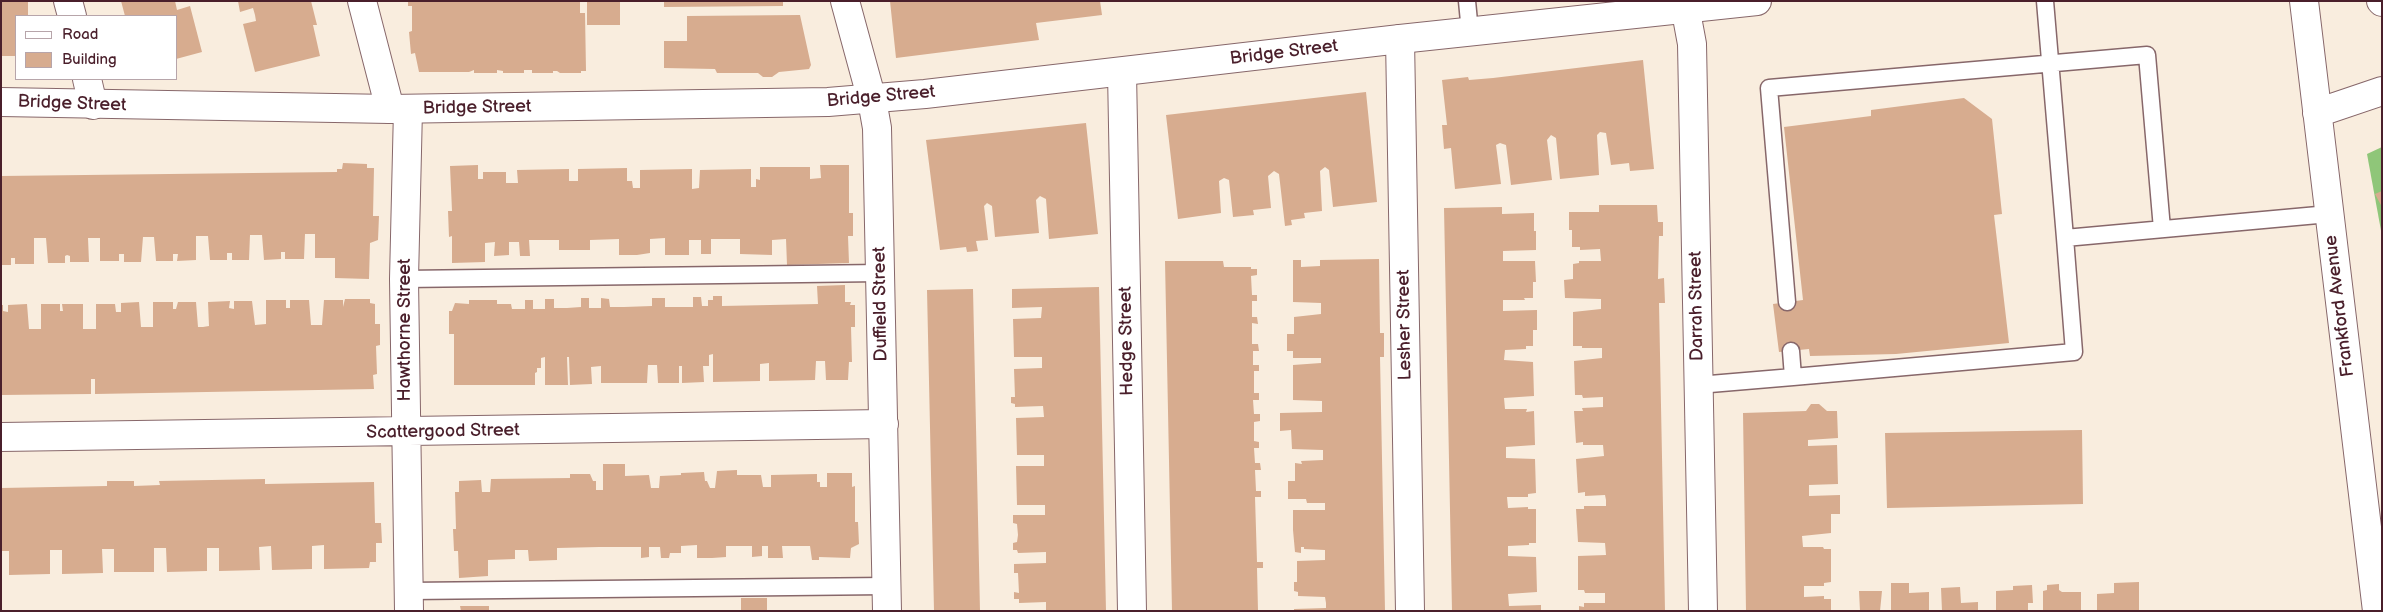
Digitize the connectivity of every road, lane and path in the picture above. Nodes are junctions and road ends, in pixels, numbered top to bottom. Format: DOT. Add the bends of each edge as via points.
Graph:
graph roads {
  1 [pos="68,1"];
  2 [pos="362,1"];
  3 [pos="845,1"];
  4 [pos="1467,1"];
  5 [pos="1757,1"];
  6 [pos="2045,1"];
  7 [pos="2304,1"];
  8 [pos="1685,6"];
  9 [pos="72,15"];
  10 [pos="1470,32"];
  11 [pos="1400,39"];
  12 [pos="2050,64"];
  13 [pos="1122,72"];
  14 [pos="87,80"];
  15 [pos="2382,91"];
  16 [pos="872,100"];
  17 [pos="1,102"];
  18 [pos="93,105"];
  19 [pos="399,109"];
  20 [pos="2317,113"];
  21 [pos="2329,214"];
  22 [pos="2162,229"];
  23 [pos="2065,238"];
  24 [pos="881,273"];
  25 [pos="404,279"];
  26 [pos="1787,302"];
  27 [pos="1791,351"];
  28 [pos="1793,377"];
  29 [pos="1698,385"];
  30 [pos="884,424"];
  31 [pos="405,432"];
  32 [pos="1,437"];
  33 [pos="886,598"];
  34 [pos="409,601"];
  35 [pos="1132,611"];
  36 [pos="1410,611"];
  37 [pos="1703,611"];
  38 [pos="2377,611"];
  1 -- 9 [label="street"];
  2 -- 19 [label="street, Hawthorne Street"];
  3 -- 16 [label="street, Duffield Street"];
  4 -- 10 [label="lane"];
  5 -- 8 [label="street, Bridge Street"];
  6 -- 12 [label="lane"];
  7 -- 20 [label="street, Frankford Avenue"];
  8 -- 10 [label="street, Bridge Street"];
  8 -- 29 [label="street, Darrah Street" via="1692,44"];
  10 -- 11 [label="street, Bridge Street"];
  11 -- 13 [label="street, Bridge Street"];
  11 -- 36 [label="street, Lesher Street"];
  12 -- 22 [label="lane" via="2148,55"];
  12 -- 23 [label="lane"];
  12 -- 26 [label="lane" via="1769,88"];
  13 -- 16 [label="street, Bridge Street"];
  13 -- 35 [label="street, Hedge Street"];
  14 -- 18 [label="street"];
  15 -- 20 [label="street"];
  16 -- 19 [label="street, Bridge Street"];
  16 -- 24 [label="street, Duffield Street" via="877,128"];
  17 -- 18 [label="street, Bridge Street"];
  18 -- 19 [label="street, Bridge Street"];
  19 -- 25 [label="street, Hawthorne Street"];
  20 -- 21 [label="street, Frankford Avenue"];
  21 -- 22 [label="lane"];
  21 -- 38 [label="street, Frankford Avenue"];
  22 -- 23 [label="lane"];
  23 -- 28 [label="lane" via="2074,352"];
  24 -- 25 [label="lane"];
  24 -- 30 [label="street, Duffield Street"];
  25 -- 31 [label="street, Hawthorne Street"];
  27 -- 28 [label="lane"];
  28 -- 29 [label="lane"];
  29 -- 37 [label="street, Darrah Street"];
  30 -- 31 [label="street, Scattergood Street"];
  30 -- 33 [label="street, Duffield Street"];
  31 -- 32 [label="street, Scattergood Street"];
  31 -- 34 [label="street, Hawthorne Street"];
  33 -- 34 [label="lane"];
}
